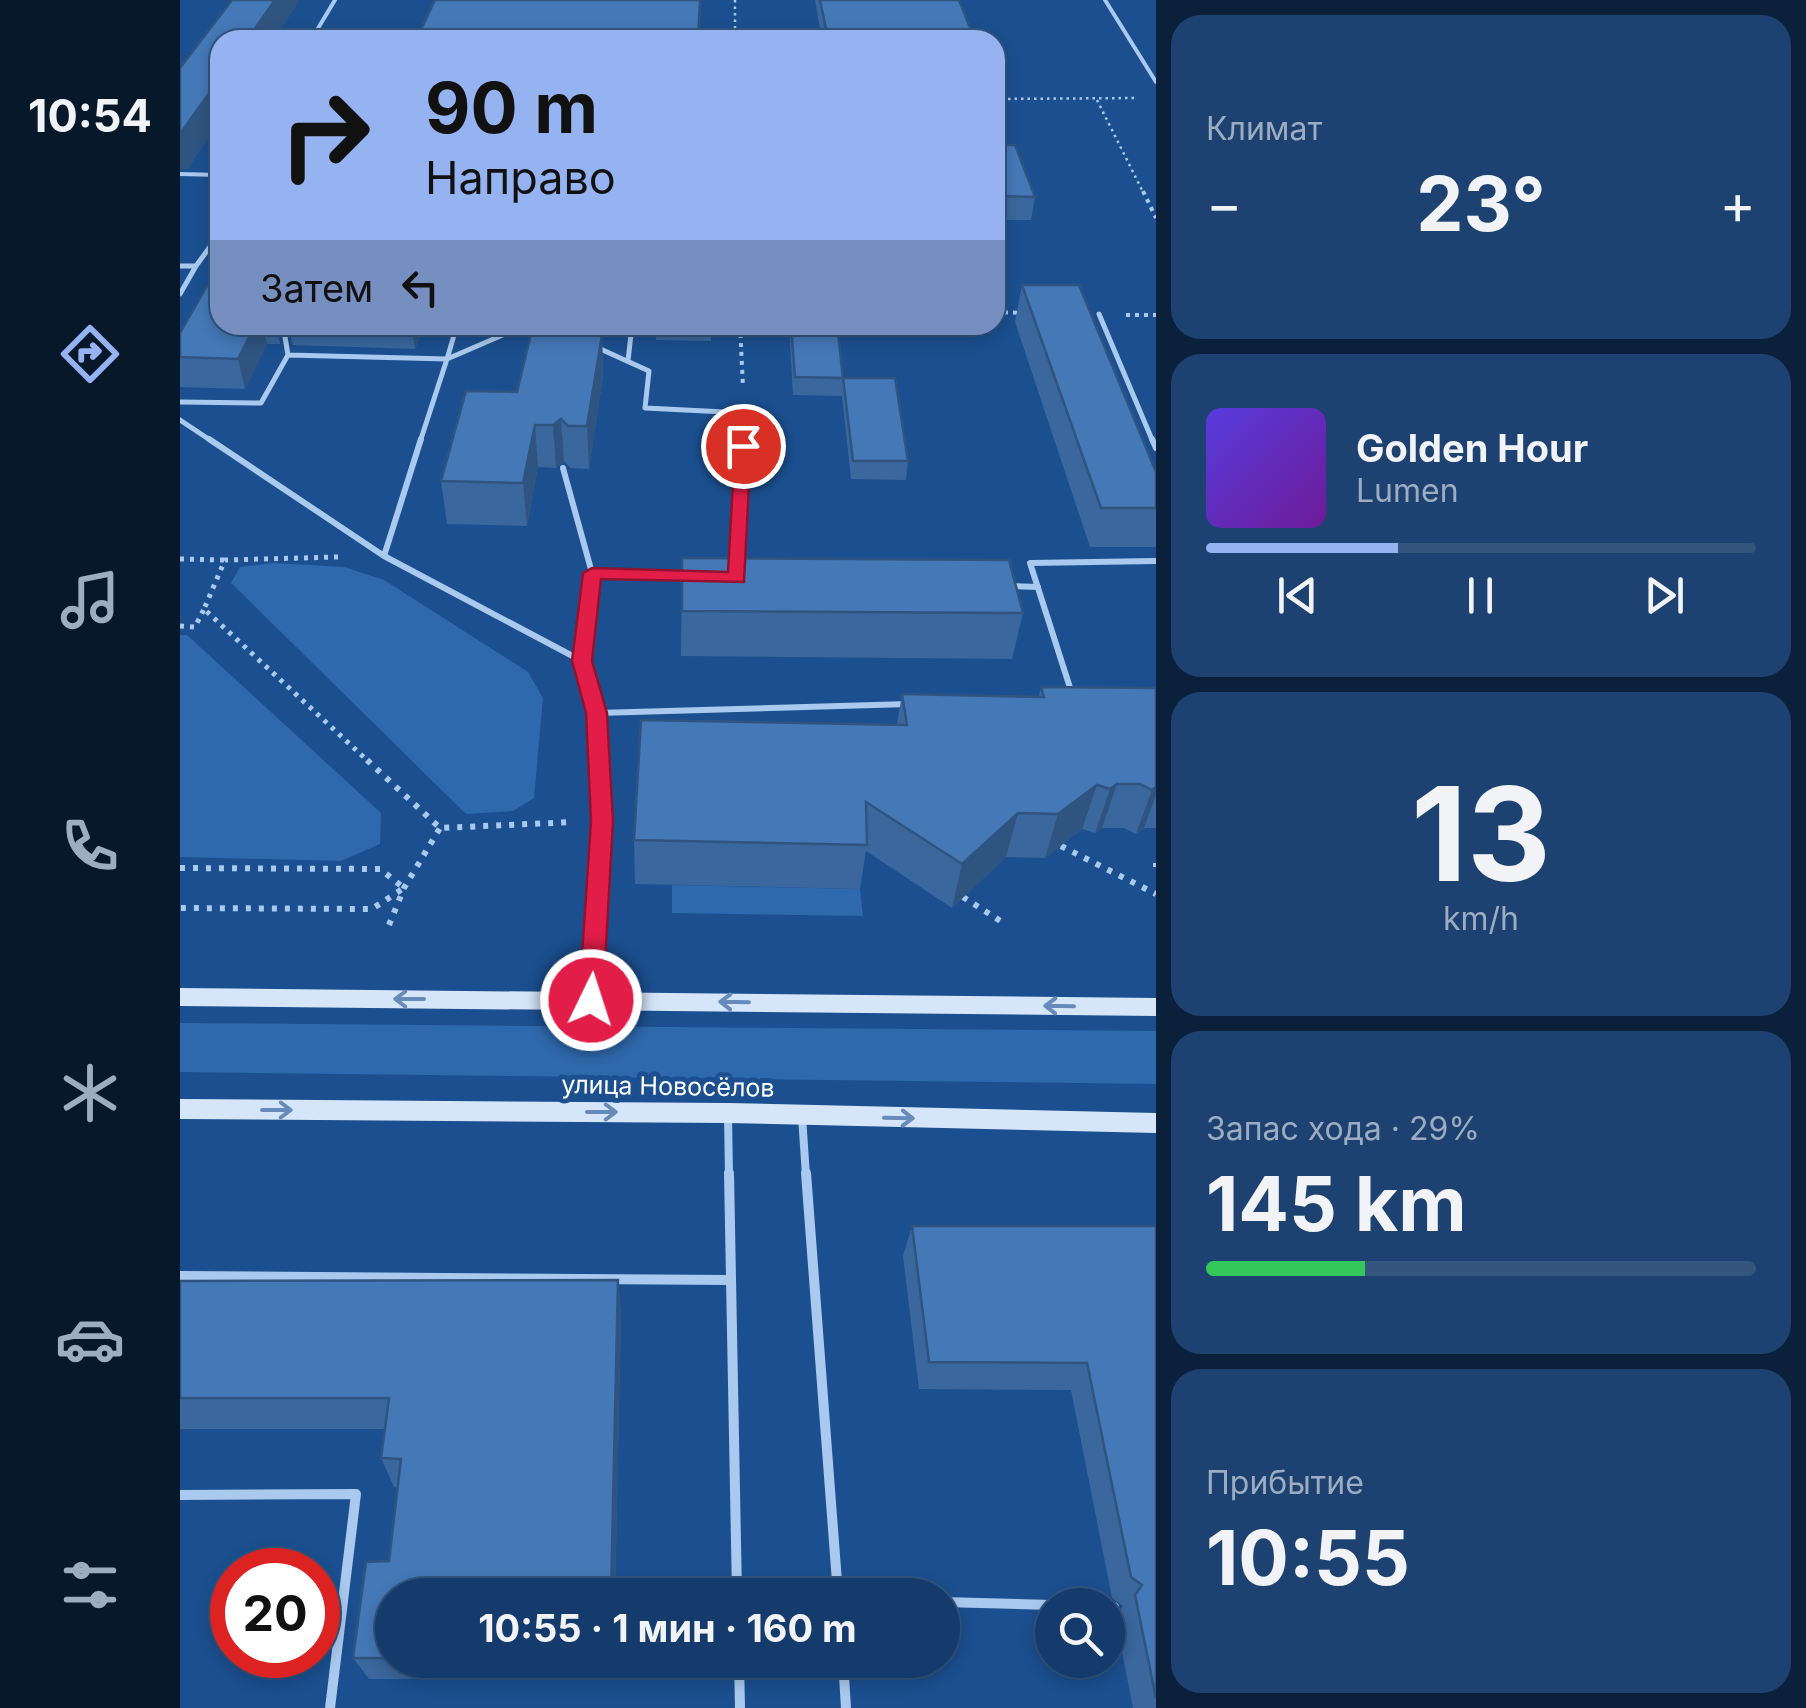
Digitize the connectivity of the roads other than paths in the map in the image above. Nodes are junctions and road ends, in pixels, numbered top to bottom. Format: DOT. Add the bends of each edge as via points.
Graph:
graph roads {
  1 [pos="334,0"];
  2 [pos="1105,0"];
  3 [pos="317,30"];
  4 [pos="1156,82"];
  5 [pos="180,174"];
  6 [pos="210,175"];
  7 [pos="210,247"];
  8 [pos="180,266"];
  9 [pos="196,266"];
  10 [pos="180,294"];
  11 [pos="1098,314"];
  12 [pos="455,335"];
  13 [pos="503,335"];
  14 [pos="564,335"];
  15 [pos="631,335"];
  16 [pos="285,337"];
  17 [pos="574,339"];
  18 [pos="592,346"];
  19 [pos="288,355"];
  20 [pos="447,359"];
  21 [pos="628,361"];
  22 [pos="180,402"];
  23 [pos="180,420"];
  24 [pos="1156,448"];
  25 [pos="562,468"];
  26 [pos="384,556"];
  27 [pos="1156,562"];
  28 [pos="592,573"];
  29 [pos="701,577"];
  30 [pos="737,578"];
  31 [pos="1000,586"];
  32 [pos="1038,587"];
  33 [pos="582,661"];
  34 [pos="1074,699"];
  35 [pos="1090,699"];
  36 [pos="1054,700"];
  37 [pos="915,704"];
  38 [pos="597,713"];
  39 [pos="180,997"];
  40 [pos="591,1000"];
  41 [pos="1156,1007"];
  42 [pos="180,1110"];
  43 [pos="728,1113"];
  44 [pos="802,1116"];
  45 [pos="1156,1122"];
  46 [pos="180,1276"];
  47 [pos="730,1280"];
  48 [pos="180,1495"];
  49 [pos="737,1578"];
  50 [pos="837,1578"];
  51 [pos="960,1602"];
  52 [pos="1035,1605"];
  53 [pos="739,1678"];
  54 [pos="844,1678"];
  55 [pos="330,1708"];
  56 [pos="740,1708"];
  57 [pos="846,1708"];
  1 -- 3 [label="lane"];
  2 -- 4 [label="lane"];
  5 -- 6 [label="lane"];
  7 -- 9 [label="lane"];
  8 -- 9 [label="lane"];
  9 -- 10 [label="lane"];
  11 -- 24 [label="lane"];
  12 -- 20 [label="lane"];
  13 -- 20 [label="lane"];
  14 -- 17 [label="lane"];
  15 -- 21 [label="lane"];
  16 -- 19 [label="lane"];
  18 -- 21 [label="lane"];
  19 -- 20 [label="lane"];
  19 -- 22 [label="lane" via="261,403"];
  20 -- 26 [label="lane"];
  21 -- 30 [label="lane" via="649,371 645,408 744,413"];
  23 -- 26 [label="lane"];
  25 -- 28 [label="lane"];
  26 -- 33 [label="lane"];
  27 -- 32 [label="lane" via="1030,563"];
  28 -- 29 [label="lane"];
  28 -- 33 [label="lane"];
  31 -- 32 [label="lane"];
  32 -- 34 [label="lane"];
  33 -- 38 [label="lane"];
  34 -- 35 [label="lane"];
  34 -- 36 [label="lane"];
  37 -- 38 [label="lane"];
  38 -- 40 [label="lane" via="602,821"];
  40 -- 39 [label="main road, one-way"];
  41 -- 40 [label="main road, one-way"];
  42 -- 43 [label="main road, улица Новосёлов, one-way"];
  43 -- 44 [label="main road, улица Новосёлов"];
  43 -- 47 [label="lane"];
  44 -- 45 [label="main road, улица Новосёлов, one-way"];
  44 -- 50 [label="lane"];
  46 -- 47 [label="lane"];
  47 -- 49 [label="lane"];
  48 -- 55 [label="lane" via="356,1494"];
  51 -- 52 [label="lane"];
  53 -- 56 [label="lane"];
  54 -- 57 [label="lane"];
}
